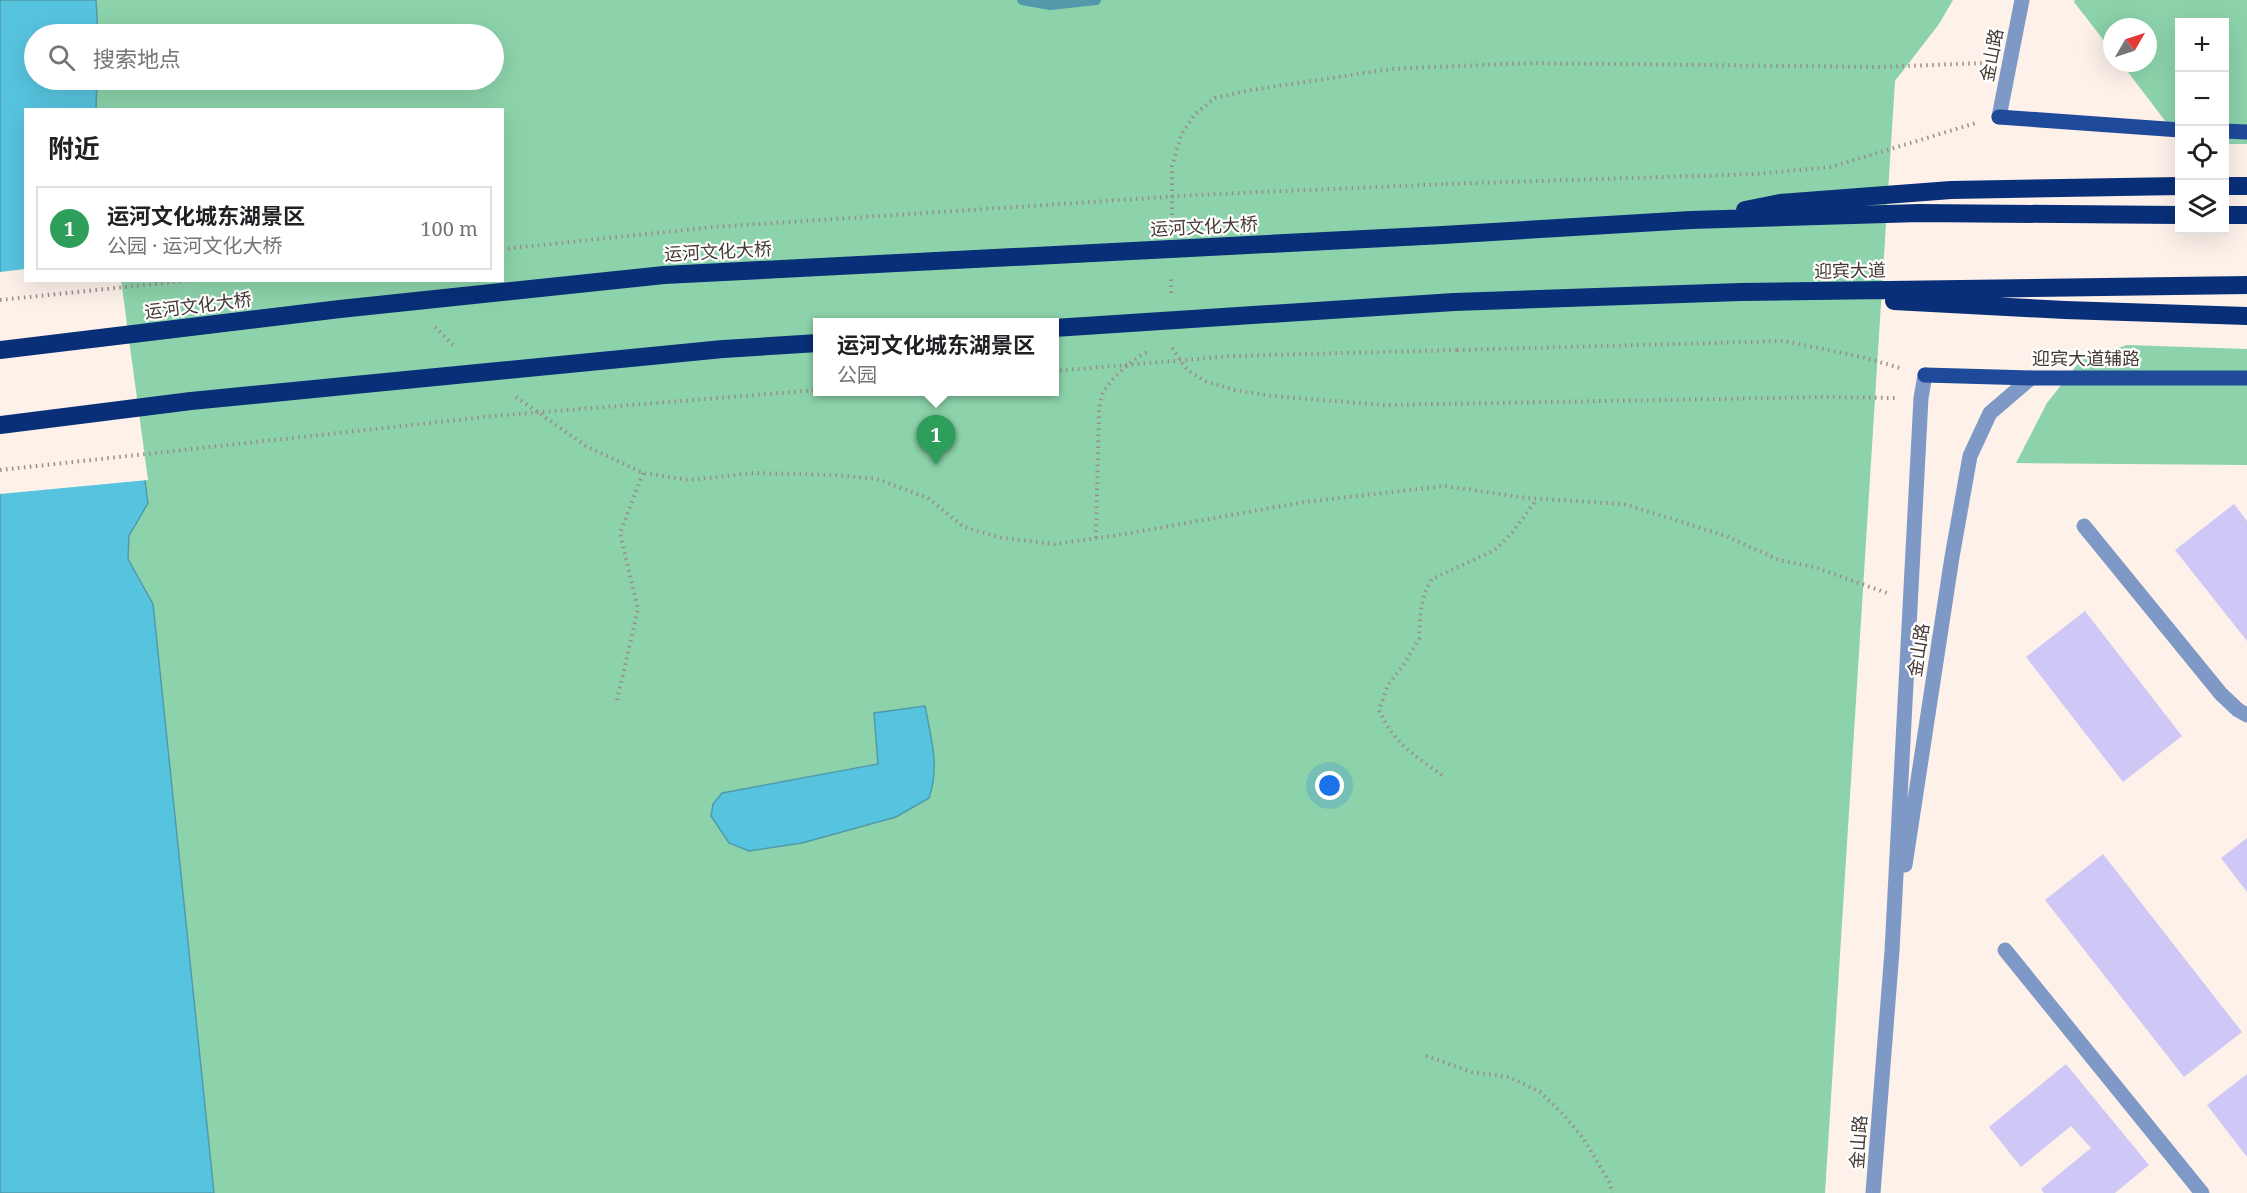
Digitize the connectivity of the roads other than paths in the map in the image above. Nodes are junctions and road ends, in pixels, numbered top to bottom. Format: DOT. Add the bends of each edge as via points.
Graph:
graph roads {
  1 [pos="2022,0"];
  2 [pos="1999,117"];
  3 [pos="2175,130"];
  4 [pos="2229,131"];
  5 [pos="2247,132"];
  6 [pos="2175,186"];
  7 [pos="2229,186"];
  8 [pos="2247,186"];
  9 [pos="2175,215"];
  10 [pos="2229,215"];
  11 [pos="2247,215"];
  12 [pos="1690,220"];
  13 [pos="2247,285"];
  14 [pos="1740,292"];
  15 [pos="2247,316"];
  16 [pos="1059,328"];
  17 [pos="813,343"];
  18 [pos="0,350"];
  19 [pos="1925,375"];
  20 [pos="2031,378"];
  21 [pos="2247,378"];
  22 [pos="0,425"];
  23 [pos="2084,525"];
  24 [pos="2247,715"];
  25 [pos="2005,950"];
  26 [pos="1892,951"];
  27 [pos="1873,1193"];
  28 [pos="2202,1193"];
  1 -- 2 [label="street, 金山路"];
  2 -- 3 [label="main road"];
  4 -- 5 [label="main road"];
  6 -- 12 [label="highway" via="1951,190 1780,203"];
  7 -- 8 [label="highway"];
  9 -- 12 [label="highway" via="1919,213"];
  10 -- 11 [label="highway"];
  12 -- 18 [label="highway, 运河文化大桥, bridge" via="664,275"];
  13 -- 14 [label="highway, 迎宾大道"];
  14 -- 15 [label="highway"];
  14 -- 16 [label="highway, 迎宾大道, bridge" via="1454,302"];
  17 -- 22 [label="highway, bridge" via="192,401"];
  19 -- 20 [label="main road, 迎宾大道辅路"];
  19 -- 26 [label="street, 金山路"];
  20 -- 21 [label="main road, 迎宾大道辅路"];
  20 -- 26 [label="street, 金山路" via="1990,413 1970,456"];
  23 -- 24 [label="street" via="2221,694"];
  25 -- 28 [label="street"];
  26 -- 27 [label="street, 金山路"];
}
